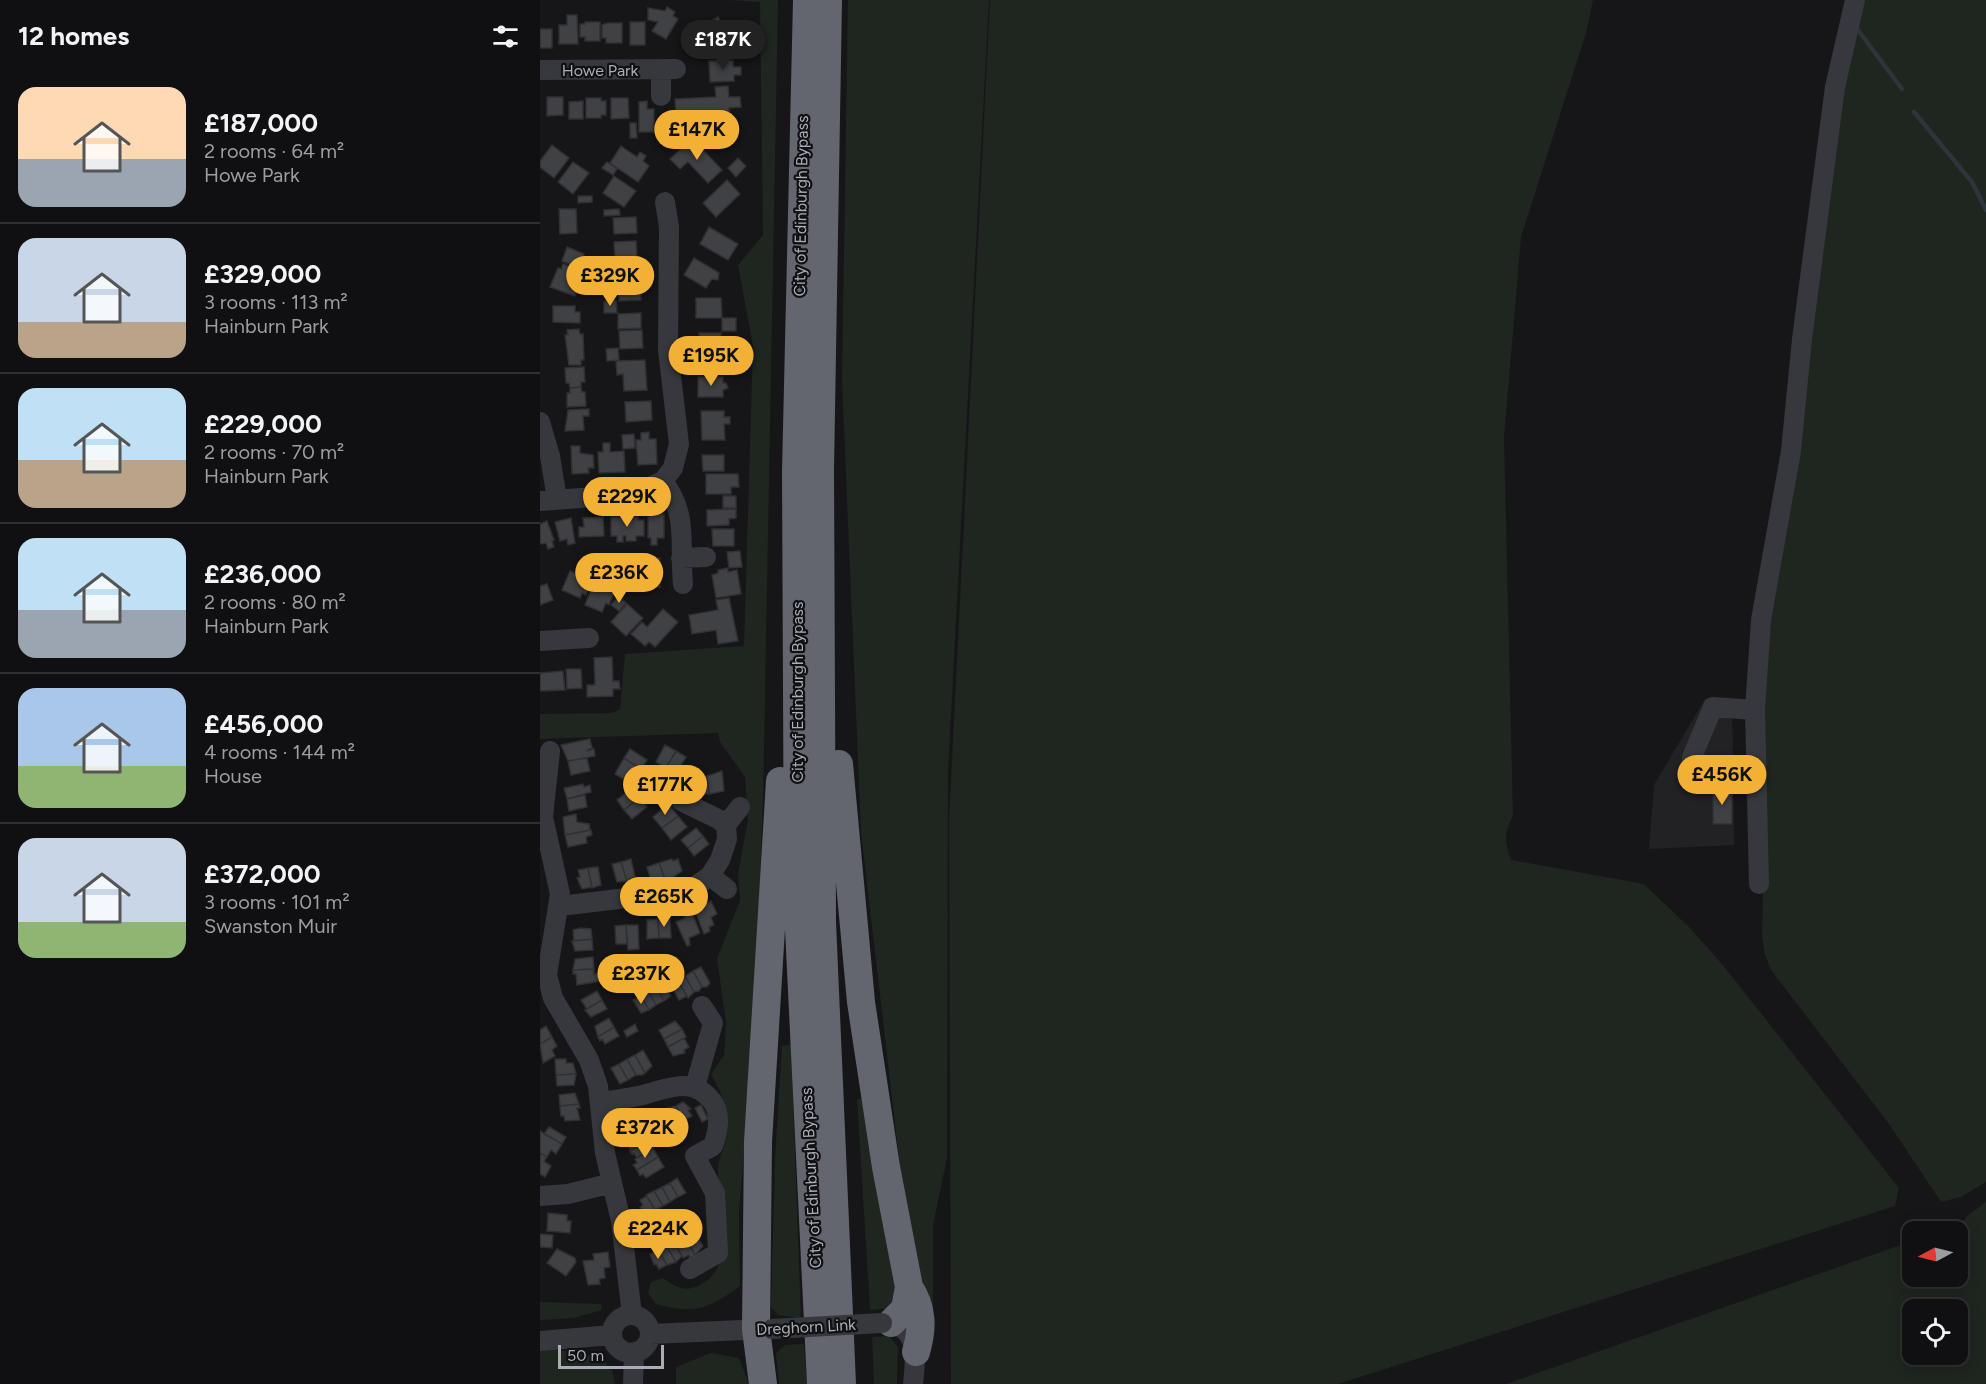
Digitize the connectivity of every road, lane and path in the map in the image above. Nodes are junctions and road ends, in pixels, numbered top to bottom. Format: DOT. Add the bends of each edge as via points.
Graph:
graph roads {
  1 [pos="807,0"];
  2 [pos="828,0"];
  3 [pos="1855,0"];
  4 [pos="540,70"];
  5 [pos="660,96"];
  6 [pos="665,202"];
  7 [pos="540,422"];
  8 [pos="808,470"];
  9 [pos="663,481"];
  10 [pos="549,500"];
  11 [pos="706,557"];
  12 [pos="681,558"];
  13 [pos="682,584"];
  14 [pos="589,638"];
  15 [pos="540,641"];
  16 [pos="1755,710"];
  17 [pos="550,751"];
  18 [pos="1691,780"];
  19 [pos="656,789"];
  20 [pos="543,790"];
  21 [pos="740,807"];
  22 [pos="726,825"];
  23 [pos="710,876"];
  24 [pos="1759,884"];
  25 [pos="727,889"];
  26 [pos="560,906"];
  27 [pos="702,1006"];
  28 [pos="695,1087"];
  29 [pos="601,1102"];
  30 [pos="612,1183"];
  31 [pos="540,1196"];
  32 [pos="690,1269"];
  33 [pos="909,1287"];
  34 [pos="632,1315"];
  35 [pos="887,1323"];
  36 [pos="764,1329"];
  37 [pos="650,1334"];
  38 [pos="612,1335"];
  39 [pos="540,1341"];
  40 [pos="634,1352"];
  41 [pos="916,1352"];
  42 [pos="633,1384"];
  43 [pos="763,1384"];
  44 [pos="821,1384"];
  45 [pos="842,1384"];
  46 [pos="913,1384"];
  1 -- 8 [label="highway, City of Edinburgh Bypass"];
  2 -- 8 [label="highway, City of Edinburgh Bypass"];
  3 -- 16 [label="street" via="1836,79 1791,451 1761,621"];
  4 -- 5 [label="street, Howe Park" via="668,70"];
  6 -- 9 [label="street" via="678,226 668,351 679,444 673,468"];
  7 -- 10 [label="street" via="550,456"];
  8 -- 33 [label="highway" via="861,1002"];
  8 -- 36 [label="highway" via="758,1142"];
  8 -- 44 [label="highway, City of Edinburgh Bypass" via="798,908"];
  8 -- 45 [label="highway, City of Edinburgh Bypass"];
  9 -- 10 [label="street" via="634,494"];
  9 -- 12 [label="street" via="681,514"];
  11 -- 12 [label="street"];
  12 -- 13 [label="street"];
  14 -- 15 [label="street" via="567,632"];
  16 -- 18 [label="street" via="1713,707 1692,757"];
  16 -- 24 [label="street"];
  17 -- 20 [label="street"];
  19 -- 22 [label="street" via="671,791 681,801"];
  20 -- 26 [label="street" via="543,817"];
  21 -- 22 [label="street"];
  22 -- 23 [label="street" via="723,850"];
  23 -- 25 [label="street"];
  23 -- 26 [label="street" via="673,896"];
  26 -- 29 [label="street" via="547,975 553,998 589,1060"];
  27 -- 28 [label="street" via="713,1023"];
  28 -- 29 [label="street" via="666,1086 644,1095"];
  28 -- 32 [label="street" via="711,1100 718,1116 713,1146 695,1156 715,1193 718,1253"];
  29 -- 30 [label="street"];
  30 -- 31 [label="street" via="568,1194"];
  30 -- 34 [label="street" via="621,1221"];
  33 -- 35 [label="highway" via="905,1309"];
  33 -- 41 [label="highway" via="921,1314"];
  34 -- 37 [label="street" via="642,1319"];
  34 -- 38 [label="street" via="620,1318"];
  35 -- 36 [label="street, Dreghorn Link, bridge"];
  35 -- 41 [label="street" via="906,1332"];
  36 -- 37 [label="street, Dreghorn Link"];
  36 -- 43 [label="highway"];
  37 -- 40 [label="street" via="645,1346"];
  38 -- 39 [label="street"];
  38 -- 40 [label="street" via="622,1350"];
  40 -- 42 [label="street"];
  41 -- 46 [label="street"];
}
